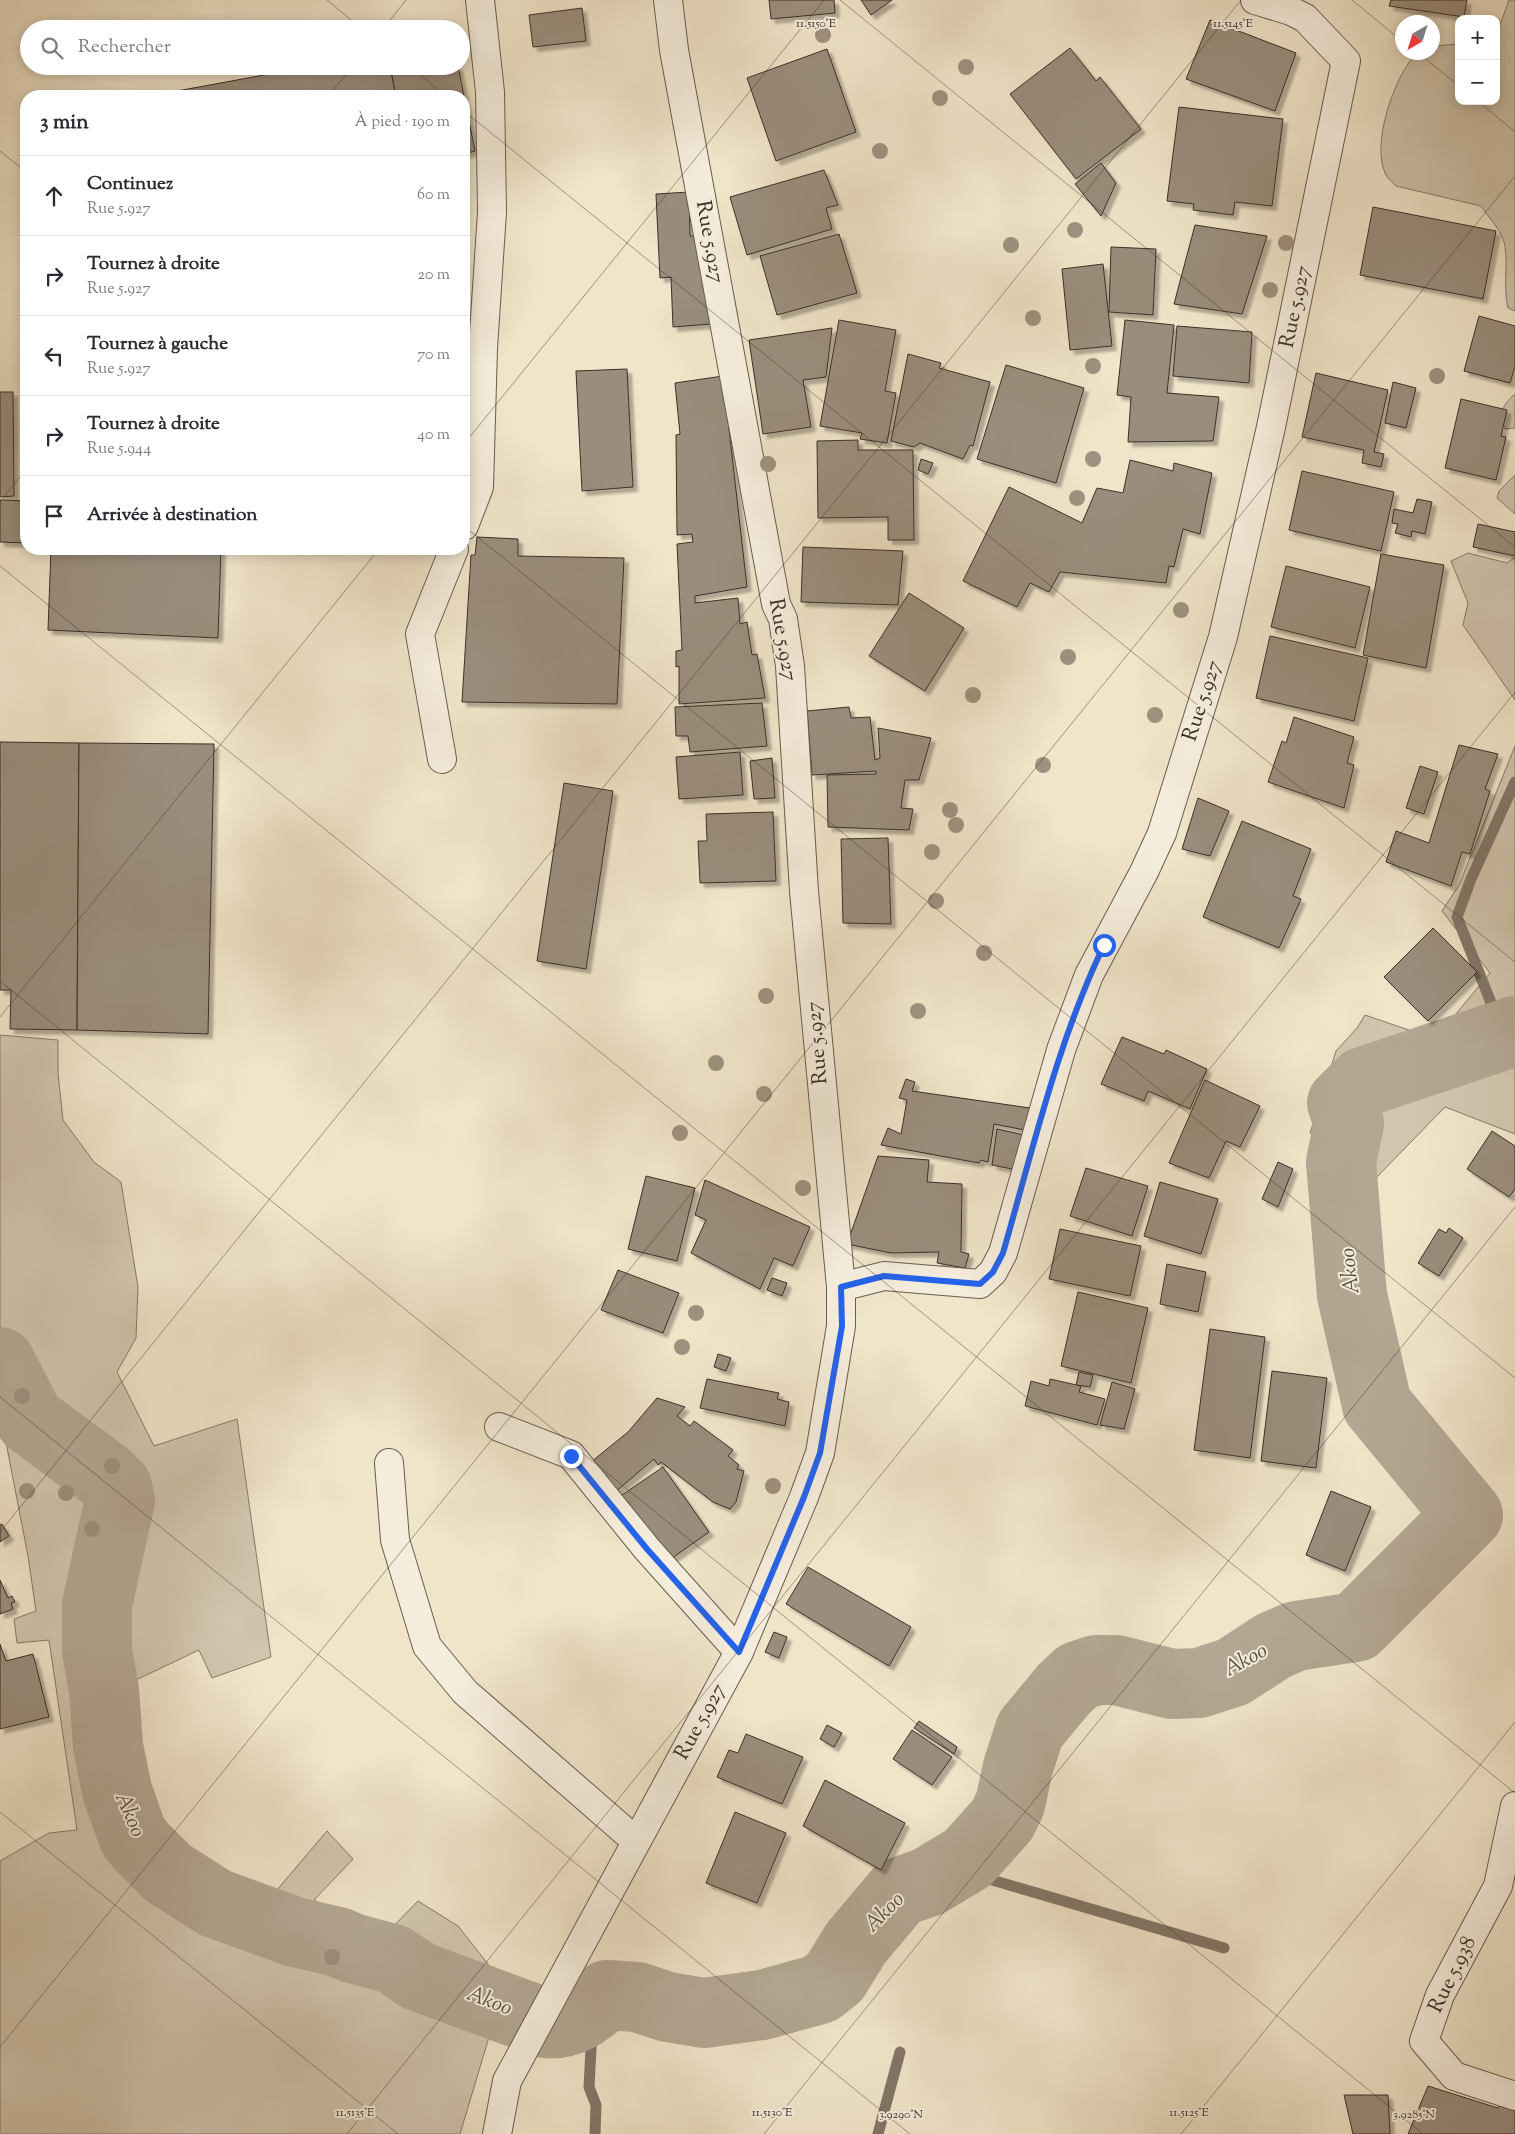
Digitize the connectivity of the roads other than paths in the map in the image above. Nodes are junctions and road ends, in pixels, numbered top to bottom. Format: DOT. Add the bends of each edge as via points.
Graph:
graph roads {
  1 [pos="480,0"];
  2 [pos="668,0"];
  3 [pos="1255,0"];
  4 [pos="470,511"];
  5 [pos="452,555"];
  6 [pos="442,759"];
  7 [pos="841,1287"];
  8 [pos="500,1427"];
  9 [pos="389,1463"];
  10 [pos="739,1652"];
  11 [pos="1515,1806"];
  12 [pos="636,1841"];
  13 [pos="1515,2096"];
  14 [pos="497,2134"];
  1 -- 4 [label="street" via="490,92 492,212 483,348 480,487"];
  2 -- 7 [label="street, Rue 5.927" via="677,70 790,666 804,891"];
  3 -- 7 [label="street, Rue 5.927" via="1291,10 1305,18 1346,61 1224,637 1162,833 1086,983 1061,1050 1003,1253 993,1272 980,1284 884,1276"];
  5 -- 6 [label="street" via="420,634"];
  7 -- 10 [label="street, Rue 5.927" via="842,1326 820,1453"];
  8 -- 10 [label="street" via="571,1456 647,1549"];
  9 -- 12 [label="street" via="395,1540 427,1646 465,1692"];
  10 -- 12 [label="street, Rue 5.927"];
  11 -- 13 [label="street, Rue 5.938" via="1498,1886 1440,1995 1424,2041 1454,2076"];
  12 -- 14 [label="street, Rue 5.927" via="507,2082"];
}
